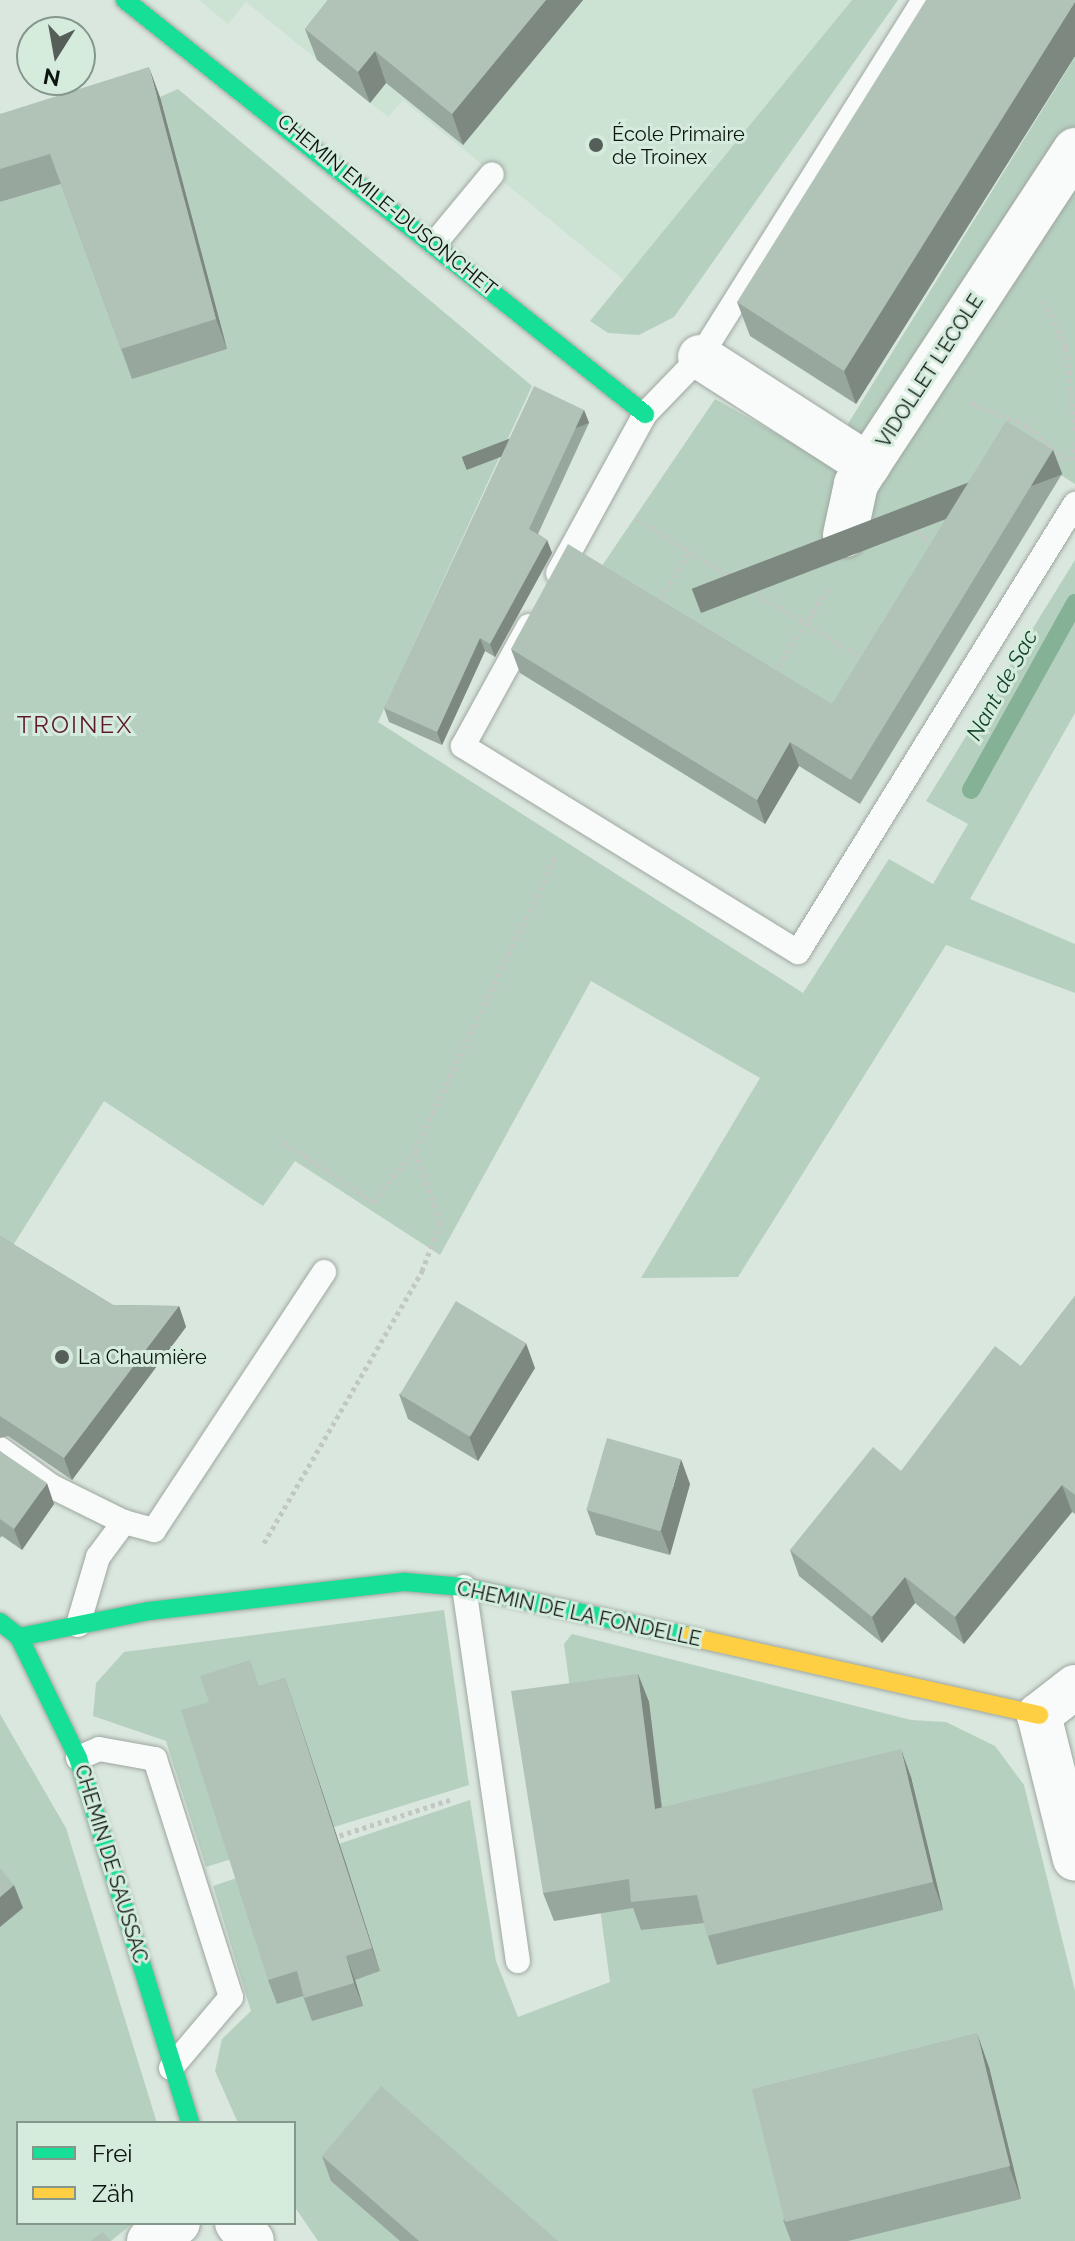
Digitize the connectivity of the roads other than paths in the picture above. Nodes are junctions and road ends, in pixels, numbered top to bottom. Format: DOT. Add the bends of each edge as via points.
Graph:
graph roads {
  1 [pos="125,0"];
  2 [pos="924,0"];
  3 [pos="1075,150"];
  4 [pos="492,174"];
  5 [pos="435,243"];
  6 [pos="700,357"];
  7 [pos="645,414"];
  8 [pos="868,465"];
  9 [pos="1075,504"];
  10 [pos="845,535"];
  11 [pos="324,1272"];
  12 [pos="0,1449"];
  13 [pos="124,1522"];
  14 [pos="464,1587"];
  15 [pos="0,1622"];
  16 [pos="78,1625"];
  17 [pos="19,1637"];
  18 [pos="1075,1687"];
  19 [pos="1039,1715"];
  20 [pos="78,1758"];
  21 [pos="1075,1859"];
  22 [pos="518,1961"];
  23 [pos="171,2068"];
  24 [pos="189,2121"];
  25 [pos="175,2225"];
  26 [pos="239,2225"];
  27 [pos="149,2241"];
  28 [pos="252,2241"];
  1 -- 5 [label="street, CHEMIN EMILE-DUSONCHET"];
  2 -- 6 [label="lane"];
  3 -- 8 [label="street, VIDOLLET L'ECOLE"];
  4 -- 5 [label="lane"];
  5 -- 7 [label="street, CHEMIN EMILE-DUSONCHET"];
  6 -- 7 [label="lane"];
  6 -- 8 [label="street, VIDOLLET L'ECOLE"];
  7 -- 9 [label="lane" via="463,746 798,952"];
  8 -- 10 [label="street" via="856,484"];
  11 -- 13 [label="lane" via="154,1530"];
  12 -- 13 [label="lane" via="51,1486"];
  13 -- 16 [label="lane" via="98,1557"];
  14 -- 16 [label="street, CHEMIN DE LA FONDELLE" via="405,1582"];
  14 -- 19 [label="street, CHEMIN DE LA FONDELLE"];
  14 -- 22 [label="lane"];
  15 -- 17 [label="street, CHEMIN DE SAUSSAC"];
  16 -- 17 [label="street, CHEMIN DE LA FONDELLE"];
  17 -- 20 [label="street, CHEMIN DE SAUSSAC"];
  18 -- 19 [label="street"];
  19 -- 21 [label="street"];
  20 -- 23 [label="street, CHEMIN DE SAUSSAC"];
  20 -- 23 [label="lane" via="99,1749 155,1759 231,1997"];
  23 -- 24 [label="street, CHEMIN DE SAUSSAC"];
  25 -- 27 [label="street"];
  26 -- 28 [label="street"];
}
